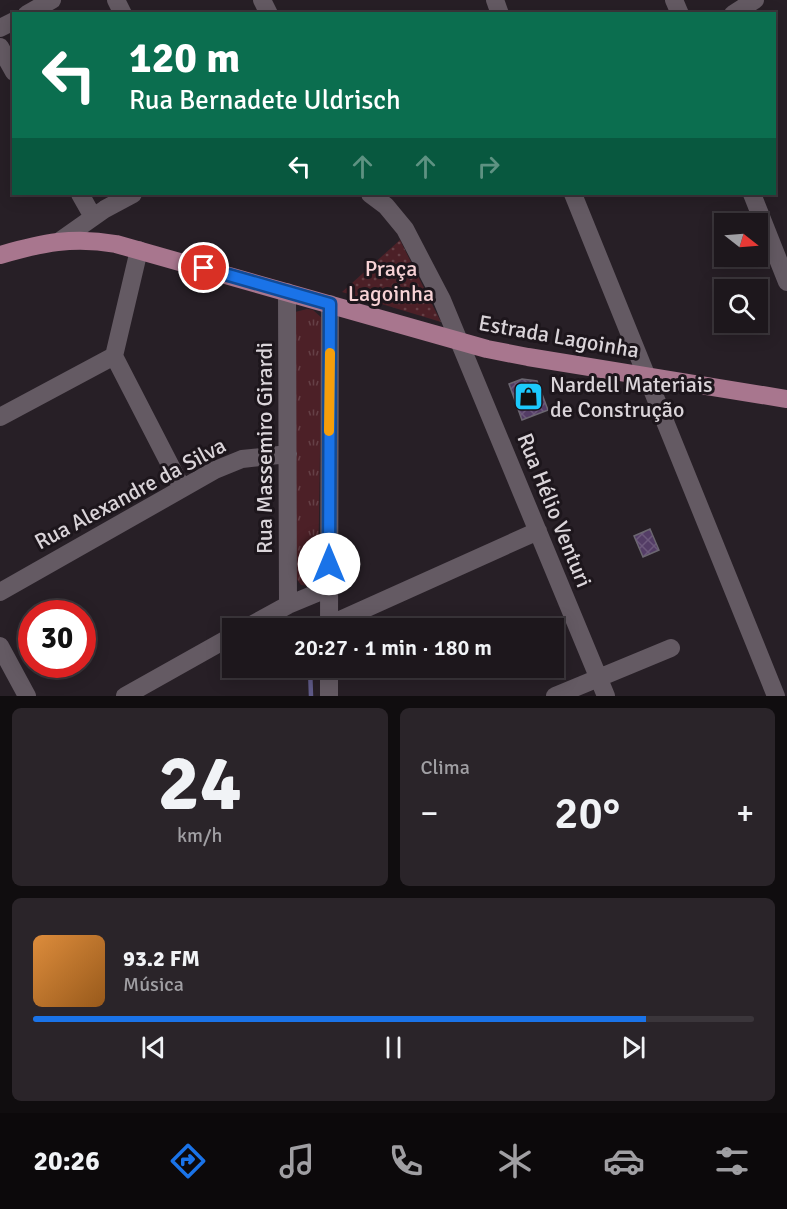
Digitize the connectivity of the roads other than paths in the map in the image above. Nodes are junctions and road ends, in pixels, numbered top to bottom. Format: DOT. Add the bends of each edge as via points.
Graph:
graph roads {
  1 [pos="52,0"];
  2 [pos="755,0"];
  3 [pos="31,12"];
  4 [pos="736,12"];
  5 [pos="0,48"];
  6 [pos="12,69"];
  7 [pos="81,195"];
  8 [pos="131,195"];
  9 [pos="371,195"];
  10 [pos="573,195"];
  11 [pos="753,195"];
  12 [pos="93,217"];
  13 [pos="61,240"];
  14 [pos="781,247"];
  15 [pos="139,250"];
  16 [pos="0,255"];
  17 [pos="787,282"];
  18 [pos="288,292"];
  19 [pos="330,304"];
  20 [pos="460,342"];
  21 [pos="114,356"];
  22 [pos="646,376"];
  23 [pos="787,399"];
  24 [pos="0,417"];
  25 [pos="288,454"];
  26 [pos="182,488"];
  27 [pos="538,531"];
  28 [pos="329,588"];
  29 [pos="0,592"];
  30 [pos="288,605"];
  31 [pos="264,618"];
  32 [pos="329,618"];
  33 [pos="349,618"];
  34 [pos="222,642"];
  35 [pos="0,646"];
  36 [pos="671,648"];
  37 [pos="329,678"];
  38 [pos="599,678"];
  39 [pos="27,696"];
  40 [pos="125,696"];
  41 [pos="329,696"];
  42 [pos="555,696"];
  43 [pos="606,696"];
  44 [pos="776,696"];
  1 -- 3 [label="street"];
  2 -- 4 [label="street"];
  5 -- 6 [label="street"];
  7 -- 12 [label="street"];
  8 -- 12 [label="street"];
  9 -- 20 [label="street, Estrada Lagoinha" via="405,229"];
  10 -- 22 [label="street"];
  11 -- 14 [label="street"];
  12 -- 13 [label="street"];
  13 -- 15 [label="main road" via="96,240"];
  13 -- 16 [label="main road"];
  14 -- 17 [label="street"];
  15 -- 18 [label="main road"];
  15 -- 21 [label="street"];
  18 -- 19 [label="main road"];
  18 -- 25 [label="street, Rua Massemiro Girardi"];
  19 -- 20 [label="main road"];
  19 -- 28 [label="street"];
  20 -- 22 [label="main road, Estrada Lagoinha"];
  20 -- 27 [label="street, Rua Hélio Venturi"];
  21 -- 24 [label="street"];
  21 -- 26 [label="street"];
  22 -- 23 [label="main road, Estrada Lagoinha"];
  22 -- 44 [label="street"];
  25 -- 26 [label="street, Rua Alexandre da Silva" via="242,459"];
  25 -- 30 [label="street, Rua Massemiro Girardi"];
  26 -- 29 [label="street, Rua Alexandre da Silva"];
  27 -- 33 [label="street"];
  27 -- 38 [label="street, Rua Hélio Venturi"];
  28 -- 30 [label="street"];
  28 -- 32 [label="street"];
  30 -- 31 [label="street"];
  34 -- 40 [label="street"];
  35 -- 39 [label="street"];
  36 -- 38 [label="street"];
  37 -- 41 [label="street"];
  38 -- 42 [label="street"];
  38 -- 43 [label="street, Rua Hélio Venturi"];
}
